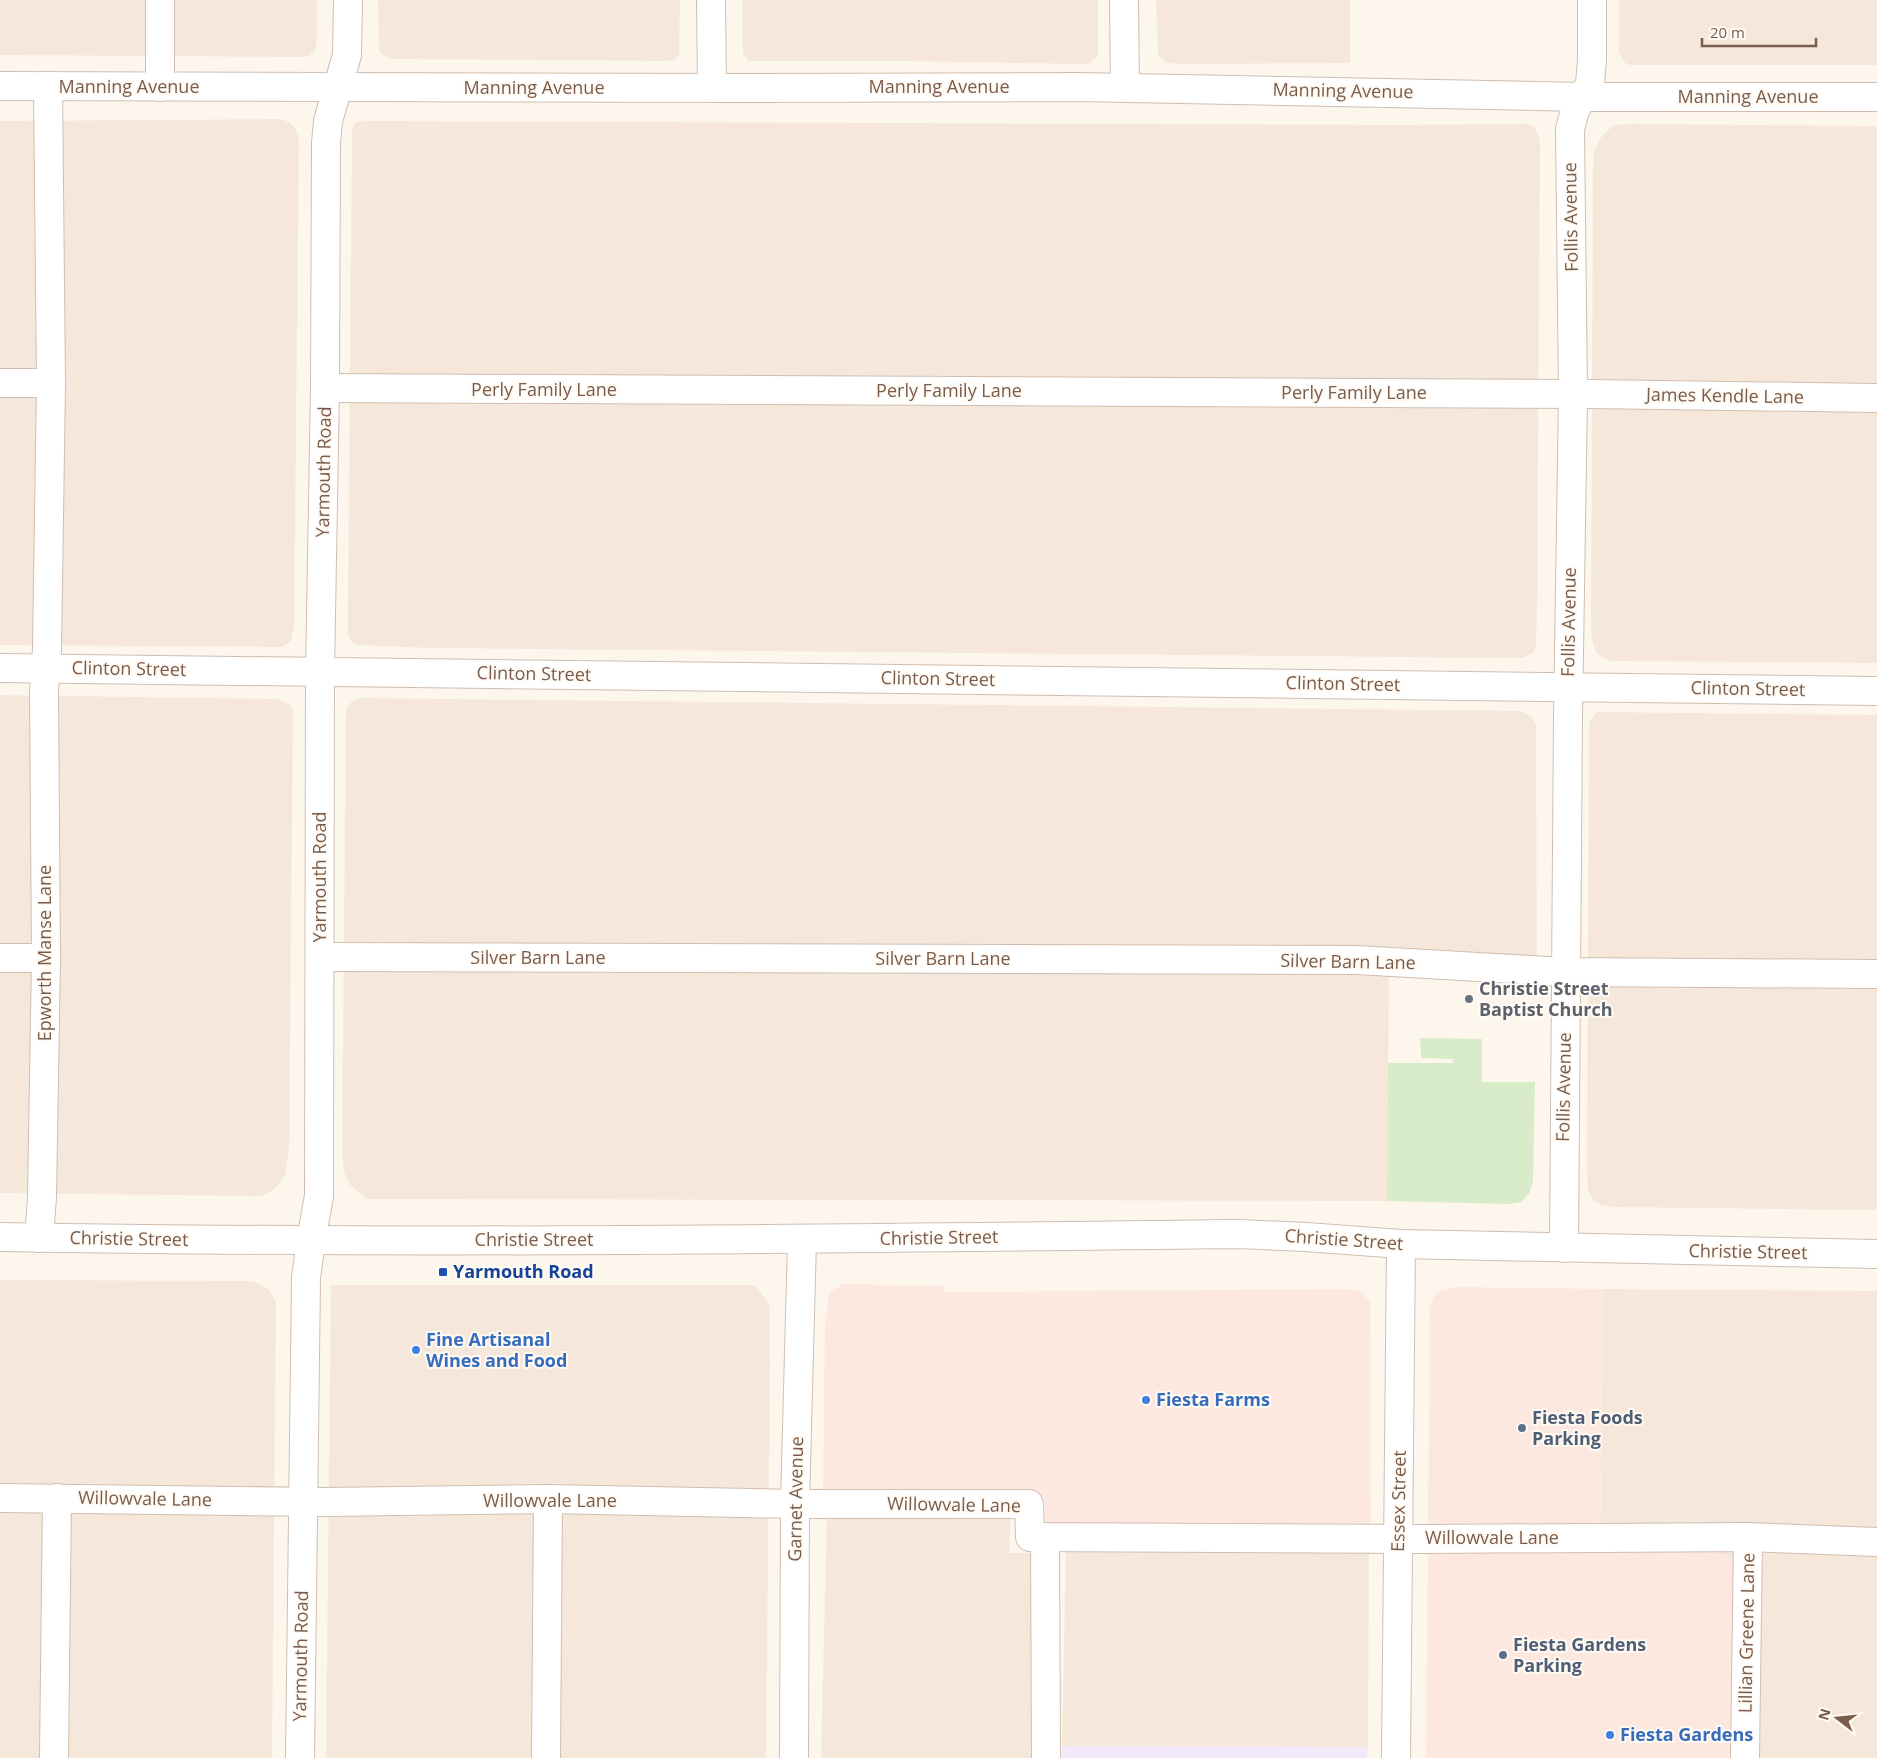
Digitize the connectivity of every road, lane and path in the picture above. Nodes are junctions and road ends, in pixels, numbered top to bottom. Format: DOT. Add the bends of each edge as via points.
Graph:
graph roads {
  1 [pos="160,0"];
  2 [pos="348,0"];
  3 [pos="710,0"];
  4 [pos="1124,0"];
  5 [pos="1592,0"];
  6 [pos="0,86"];
  7 [pos="48,86"];
  8 [pos="160,87"];
  9 [pos="339,87"];
  10 [pos="712,88"];
  11 [pos="1125,88"];
  12 [pos="1584,97"];
  13 [pos="1877,97"];
  14 [pos="0,382"];
  15 [pos="51,382"];
  16 [pos="325,388"];
  17 [pos="1574,394"];
  18 [pos="1877,398"];
  19 [pos="0,668"];
  20 [pos="46,668"];
  21 [pos="320,672"];
  22 [pos="1568,687"];
  23 [pos="1877,691"];
  24 [pos="320,957"];
  25 [pos="0,958"];
  26 [pos="46,958"];
  27 [pos="1566,972"];
  28 [pos="1877,974"];
  29 [pos="0,1237"];
  30 [pos="39,1238"];
  31 [pos="310,1240"];
  32 [pos="802,1240"];
  33 [pos="1401,1244"];
  34 [pos="1564,1248"];
  35 [pos="1877,1254"];
  36 [pos="0,1498"];
  37 [pos="57,1498"];
  38 [pos="548,1499"];
  39 [pos="303,1502"];
  40 [pos="795,1504"];
  41 [pos="1748,1537"];
  42 [pos="1045,1538"];
  43 [pos="1398,1539"];
  44 [pos="1877,1542"];
  45 [pos="54,1758"];
  46 [pos="300,1758"];
  47 [pos="546,1758"];
  48 [pos="794,1758"];
  49 [pos="1046,1758"];
  50 [pos="1396,1758"];
  51 [pos="1745,1758"];
  1 -- 8 [label="street"];
  2 -- 9 [label="street, Yarmouth Road" via="347,55"];
  3 -- 10 [label="street"];
  4 -- 11 [label="street"];
  5 -- 12 [label="street, Follis Avenue" via="1592,70"];
  6 -- 7 [label="street, Manning Avenue"];
  7 -- 8 [label="street, Manning Avenue"];
  7 -- 15 [label="street, Epworth Manse Lane"];
  8 -- 9 [label="street, Manning Avenue"];
  9 -- 10 [label="street, Manning Avenue"];
  9 -- 16 [label="street, Yarmouth Road" via="328,121 326,143"];
  10 -- 11 [label="street, Manning Avenue"];
  11 -- 12 [label="street, Manning Avenue"];
  12 -- 13 [label="street, Manning Avenue"];
  12 -- 17 [label="street, Follis Avenue" via="1575,110 1570,129"];
  14 -- 15 [label="street"];
  15 -- 20 [label="street, Epworth Manse Lane"];
  16 -- 17 [label="street, Perly Family Lane"];
  16 -- 21 [label="street, Yarmouth Road"];
  17 -- 18 [label="street, James Kendle Lane"];
  17 -- 22 [label="street, Follis Avenue"];
  19 -- 20 [label="street, Clinton Street"];
  20 -- 21 [label="street, Clinton Street"];
  20 -- 26 [label="street, Epworth Manse Lane"];
  21 -- 22 [label="street, Clinton Street"];
  21 -- 24 [label="street, Yarmouth Road"];
  22 -- 23 [label="street, Clinton Street"];
  22 -- 27 [label="street, Follis Avenue"];
  24 -- 27 [label="street, Silver Barn Lane" via="1357,960"];
  24 -- 31 [label="street, Yarmouth Road" via="319,1196"];
  25 -- 26 [label="street"];
  26 -- 30 [label="street, Epworth Manse Lane"];
  27 -- 28 [label="street, Silver Barn Lane"];
  27 -- 34 [label="street, Follis Avenue"];
  29 -- 30 [label="street, Christie Street"];
  30 -- 31 [label="street, Christie Street"];
  31 -- 32 [label="street, Christie Street"];
  31 -- 39 [label="street, Yarmouth Road" via="306,1278"];
  32 -- 33 [label="street, Christie Street" via="1239,1234"];
  32 -- 40 [label="street, Garnet Avenue"];
  33 -- 34 [label="street, Christie Street"];
  33 -- 43 [label="street, Essex Street"];
  34 -- 35 [label="street, Christie Street"];
  36 -- 37 [label="street, Willowvale Lane"];
  37 -- 39 [label="street, Willowvale Lane"];
  37 -- 45 [label="street"];
  38 -- 39 [label="street, Willowvale Lane"];
  38 -- 40 [label="street, Willowvale Lane"];
  38 -- 47 [label="street"];
  39 -- 46 [label="street, Yarmouth Road"];
  40 -- 42 [label="street, Willowvale Lane" via="1029,1504 1030,1537"];
  40 -- 48 [label="street, Garnet Avenue"];
  41 -- 43 [label="street, Willowvale Lane"];
  41 -- 44 [label="street, Willowvale Lane"];
  41 -- 51 [label="street, Lillian Greene Lane"];
  42 -- 43 [label="street, Willowvale Lane"];
  42 -- 49 [label="street"];
  43 -- 50 [label="street, Essex Street"];
}
